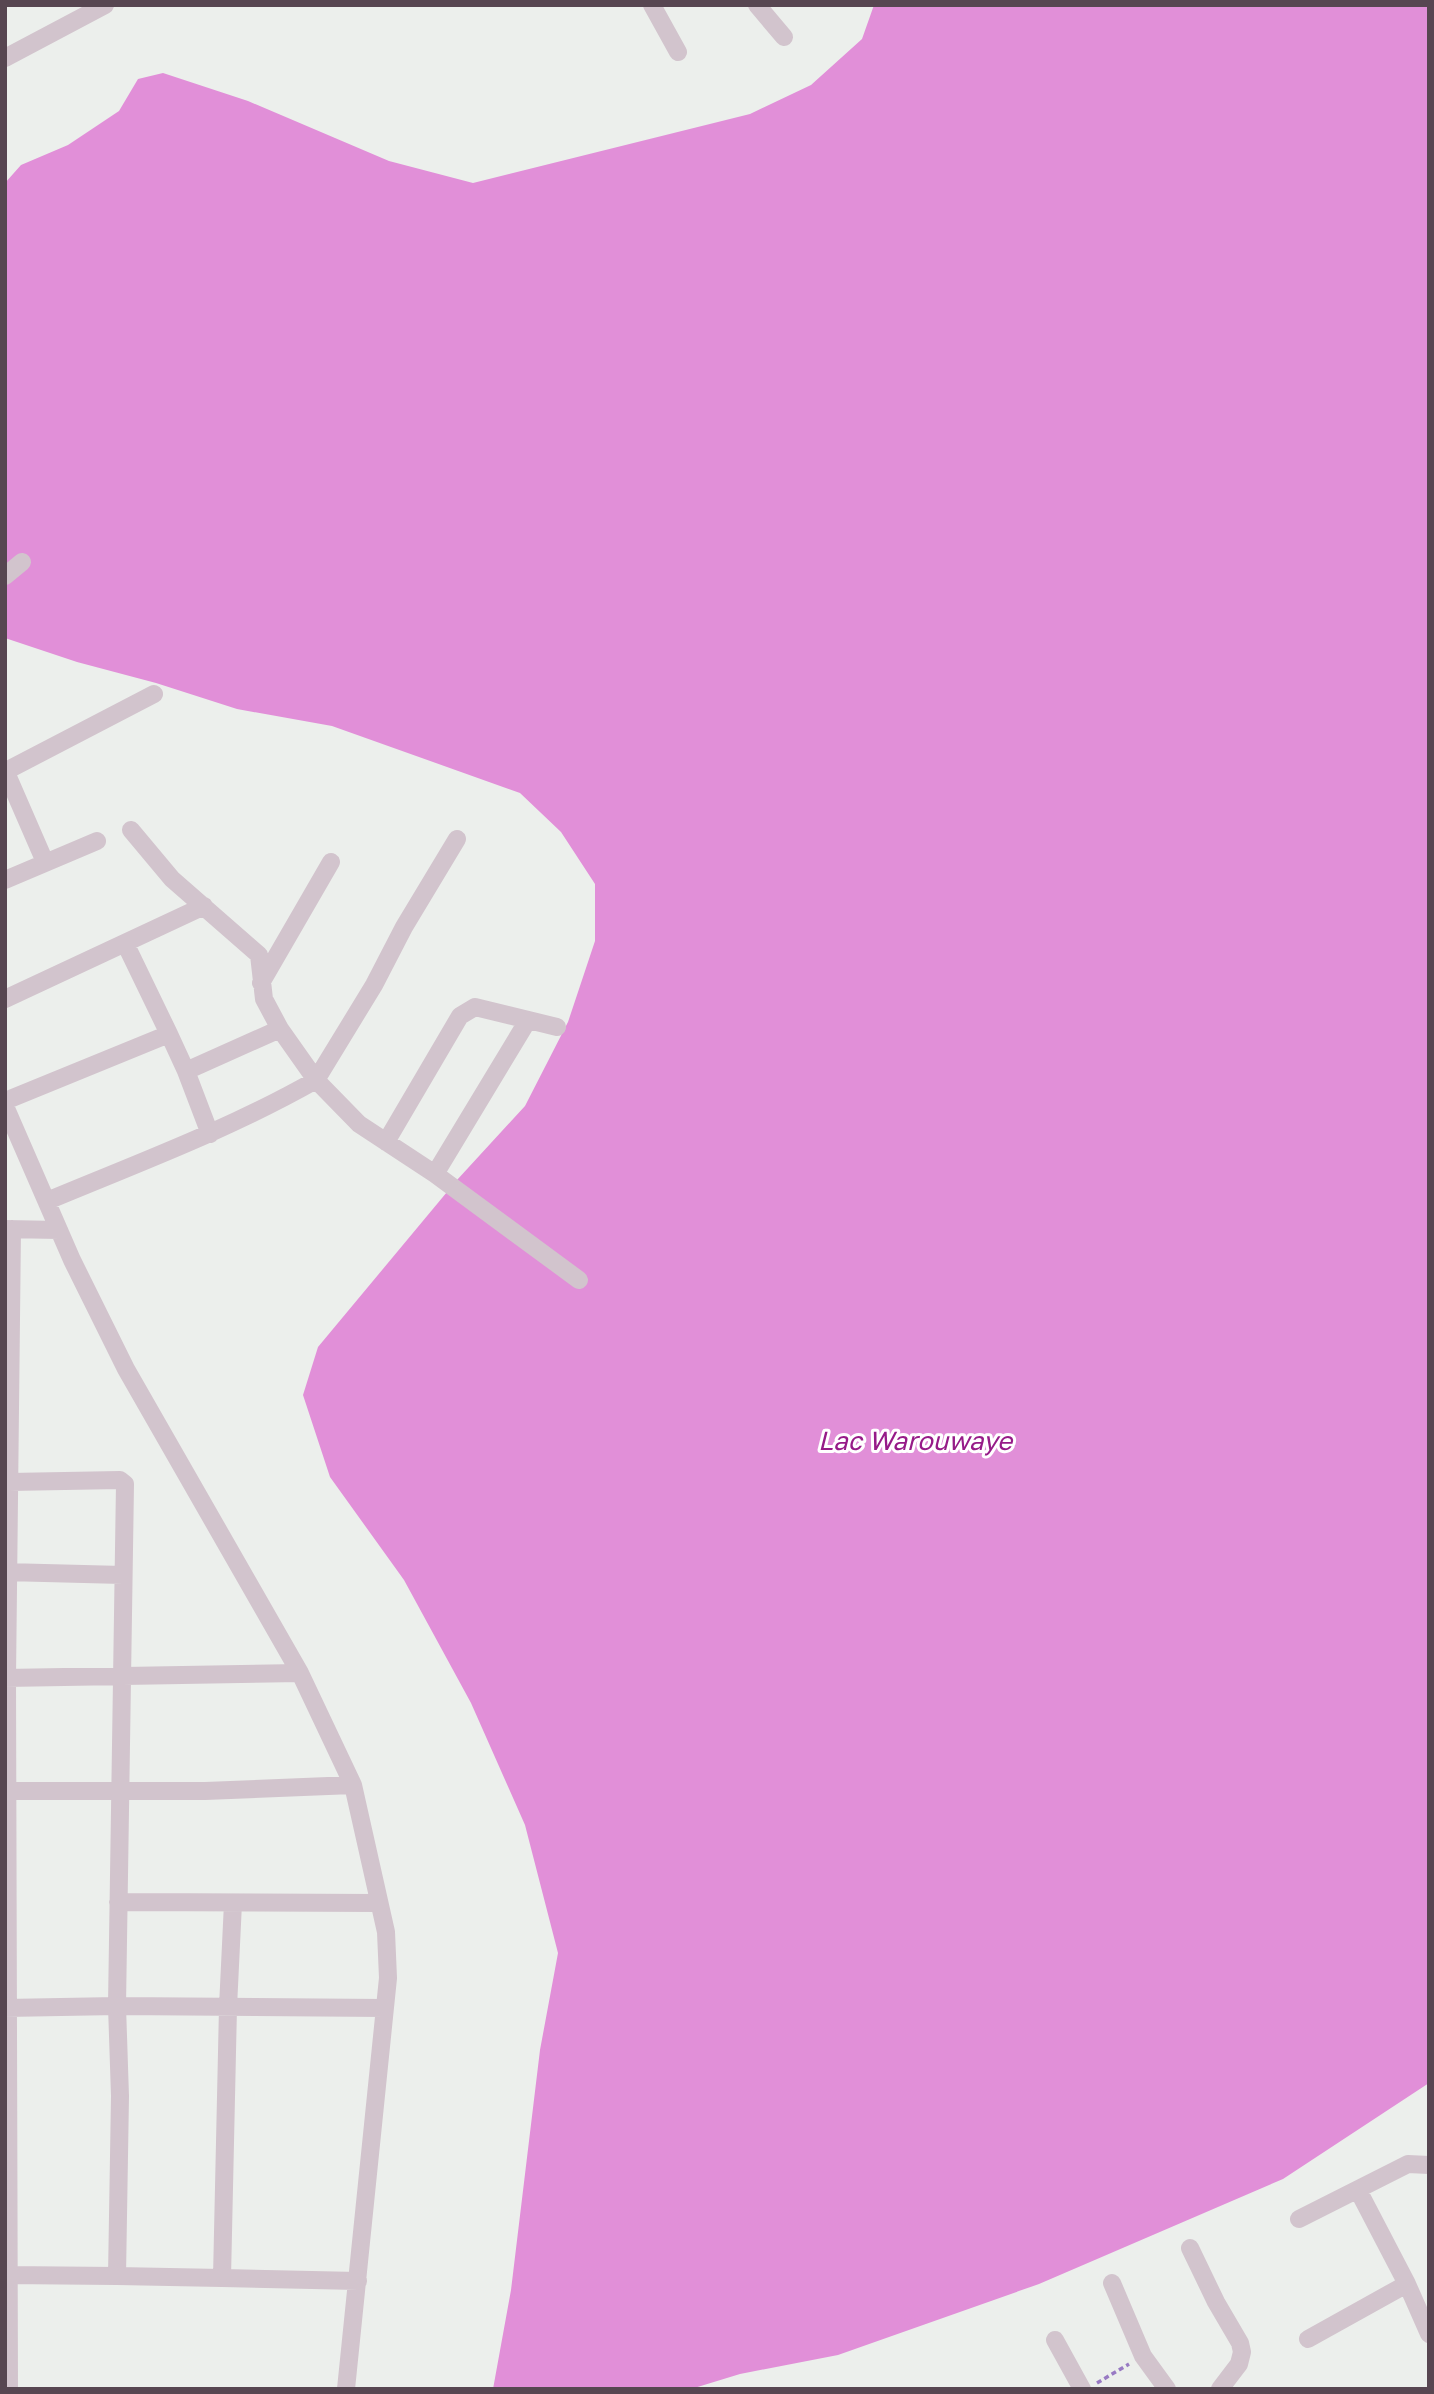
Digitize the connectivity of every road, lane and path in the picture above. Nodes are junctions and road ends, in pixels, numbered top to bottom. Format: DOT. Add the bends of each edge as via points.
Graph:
graph roads {
  1 [pos="105,5"];
  2 [pos="652,5"];
  3 [pos="757,5"];
  4 [pos="784,37"];
  5 [pos="678,52"];
  6 [pos="5,58"];
  7 [pos="22,562"];
  8 [pos="5,576"];
  9 [pos="154,694"];
  10 [pos="6,771"];
  11 [pos="131,830"];
  12 [pos="457,839"];
  13 [pos="97,841"];
  14 [pos="45,862"];
  15 [pos="331,862"];
  16 [pos="5,880"];
  17 [pos="204,906"];
  18 [pos="125,943"];
  19 [pos="261,982"];
  20 [pos="5,999"];
  21 [pos="528,1020"];
  22 [pos="557,1027"];
  23 [pos="280,1030"];
  24 [pos="169,1034"];
  25 [pos="186,1071"];
  26 [pos="316,1080"];
  27 [pos="6,1111"];
  28 [pos="209,1134"];
  29 [pos="387,1142"];
  30 [pos="435,1174"];
  31 [pos="47,1201"];
  32 [pos="9,1229"];
  33 [pos="59,1230"];
  34 [pos="579,1280"];
  35 [pos="8,1441"];
  36 [pos="9,1482"];
  37 [pos="7,1572"];
  38 [pos="123,1575"];
  39 [pos="300,1672"];
  40 [pos="122,1676"];
  41 [pos="6,1678"];
  42 [pos="353,1785"];
  43 [pos="7,1791"];
  44 [pos="120,1791"];
  45 [pos="118,1902"];
  46 [pos="233,1903"];
  47 [pos="379,1903"];
  48 [pos="117,2006"];
  49 [pos="228,2007"];
  50 [pos="6,2008"];
  51 [pos="385,2008"];
  52 [pos="1429,2165"];
  53 [pos="1358,2190"];
  54 [pos="1299,2219"];
  55 [pos="1190,2248"];
  56 [pos="7,2275"];
  57 [pos="117,2276"];
  58 [pos="222,2278"];
  59 [pos="358,2281"];
  60 [pos="1112,2283"];
  61 [pos="1407,2284"];
  62 [pos="1429,2334"];
  63 [pos="1308,2339"];
  64 [pos="1055,2340"];
  65 [pos="1143,2356"];
  66 [pos="9,2389"];
  67 [pos="346,2389"];
  68 [pos="1084,2389"];
  69 [pos="1167,2389"];
  70 [pos="1220,2389"];
  1 -- 6 [label="street"];
  2 -- 5 [label="street"];
  3 -- 4 [label="street"];
  7 -- 8 [label="street"];
  9 -- 10 [label="street"];
  10 -- 14 [label="street"];
  11 -- 17 [label="street" via="172,879"];
  12 -- 26 [label="street"];
  13 -- 14 [label="street"];
  14 -- 16 [label="street"];
  15 -- 19 [label="street"];
  17 -- 18 [label="street"];
  17 -- 19 [label="street" via="259,955"];
  18 -- 20 [label="street"];
  18 -- 24 [label="street"];
  19 -- 23 [label="street"];
  21 -- 22 [label="street"];
  21 -- 29 [label="street" via="475,1007 460,1016"];
  21 -- 30 [label="street"];
  23 -- 25 [label="street"];
  23 -- 26 [label="street"];
  24 -- 25 [label="street"];
  24 -- 27 [label="street"];
  25 -- 28 [label="street"];
  26 -- 28 [label="street"];
  26 -- 29 [label="street" via="359,1124"];
  27 -- 31 [label="street"];
  28 -- 31 [label="street"];
  29 -- 30 [label="street"];
  30 -- 34 [label="street"];
  31 -- 33 [label="street"];
  32 -- 33 [label="street"];
  32 -- 35 [label="street"];
  33 -- 39 [label="street" via="126,1369"];
  35 -- 36 [label="street"];
  36 -- 37 [label="street"];
  36 -- 38 [label="street" via="120,1480 125,1484"];
  37 -- 38 [label="street"];
  37 -- 41 [label="street"];
  38 -- 40 [label="street"];
  39 -- 40 [label="street"];
  39 -- 42 [label="street"];
  40 -- 41 [label="street"];
  40 -- 44 [label="street"];
  41 -- 43 [label="street"];
  42 -- 44 [label="street"];
  42 -- 47 [label="street"];
  43 -- 44 [label="street"];
  43 -- 50 [label="street"];
  44 -- 45 [label="street"];
  45 -- 46 [label="street"];
  45 -- 48 [label="street"];
  46 -- 47 [label="street"];
  46 -- 49 [label="street"];
  47 -- 51 [label="street" via="386,1933"];
  48 -- 49 [label="street"];
  48 -- 50 [label="street"];
  48 -- 57 [label="street"];
  49 -- 51 [label="street"];
  49 -- 58 [label="street"];
  50 -- 56 [label="street"];
  51 -- 59 [label="street"];
  52 -- 53 [label="street" via="1408,2164"];
  53 -- 54 [label="street"];
  53 -- 61 [label="street"];
  55 -- 70 [label="street" via="1242,2352 1239,2364"];
  56 -- 57 [label="street"];
  56 -- 66 [label="street"];
  57 -- 58 [label="street"];
  58 -- 59 [label="street"];
  59 -- 67 [label="street"];
  60 -- 65 [label="street"];
  61 -- 62 [label="street"];
  61 -- 63 [label="street"];
  64 -- 68 [label="street"];
  65 -- 68 [label="path"];
  65 -- 69 [label="street"];
}
